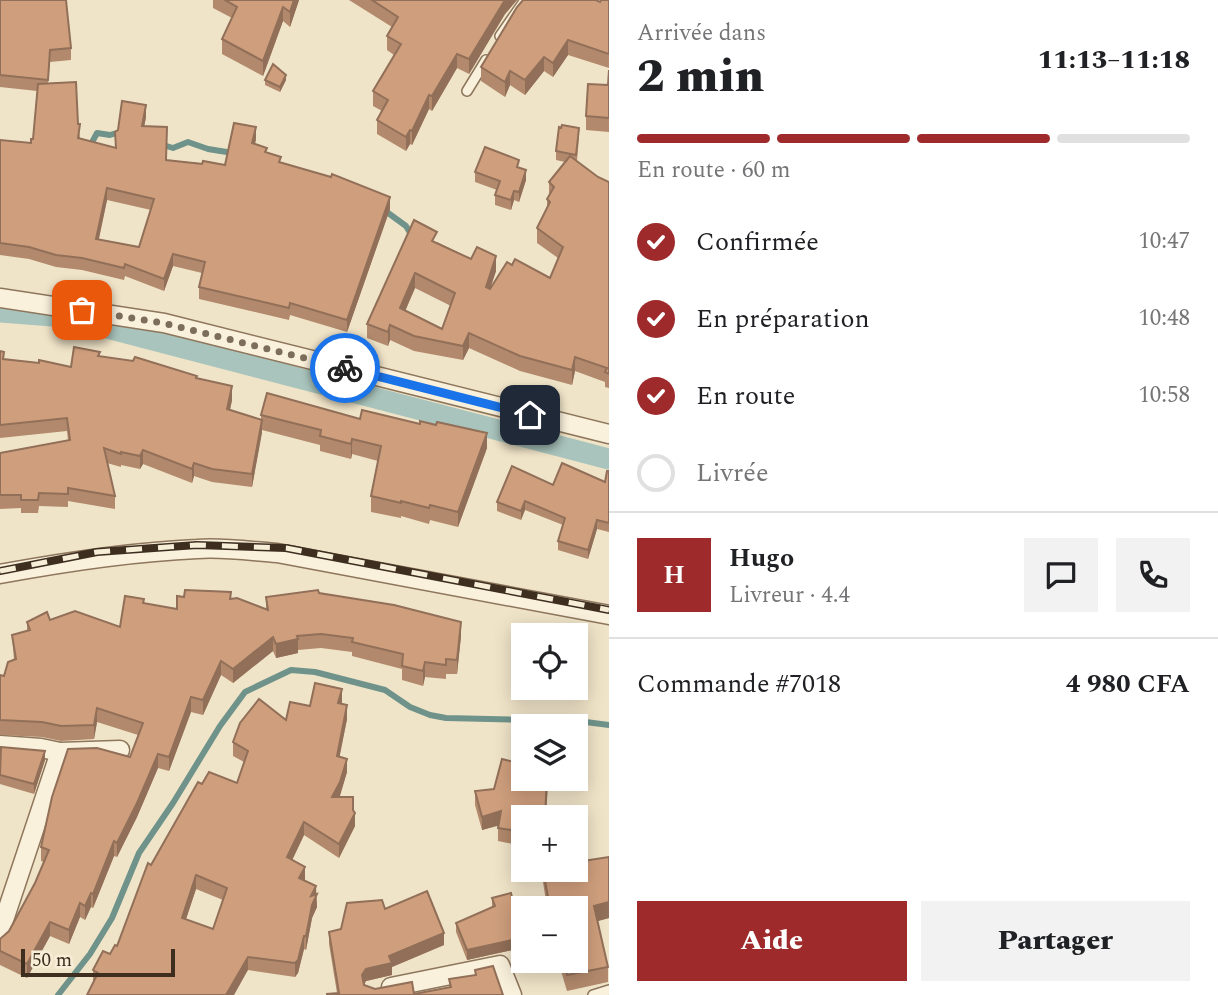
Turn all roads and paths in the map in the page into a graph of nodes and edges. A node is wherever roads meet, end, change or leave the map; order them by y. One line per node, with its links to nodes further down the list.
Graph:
1 (525, 0): 2 (lane)
2 (467, 91)
3 (0, 298): 4 (street)
4 (609, 434)
5 (0, 574): 6 (street)
6 (609, 615)
7 (0, 745): 9 (street)
8 (120, 750): 9 (street)
9 (60, 752): 10 (street)
10 (0, 932)
11 (373, 990): 13 (street)
12 (609, 990): 14 (lane)
13 (512, 995)
14 (593, 995)

